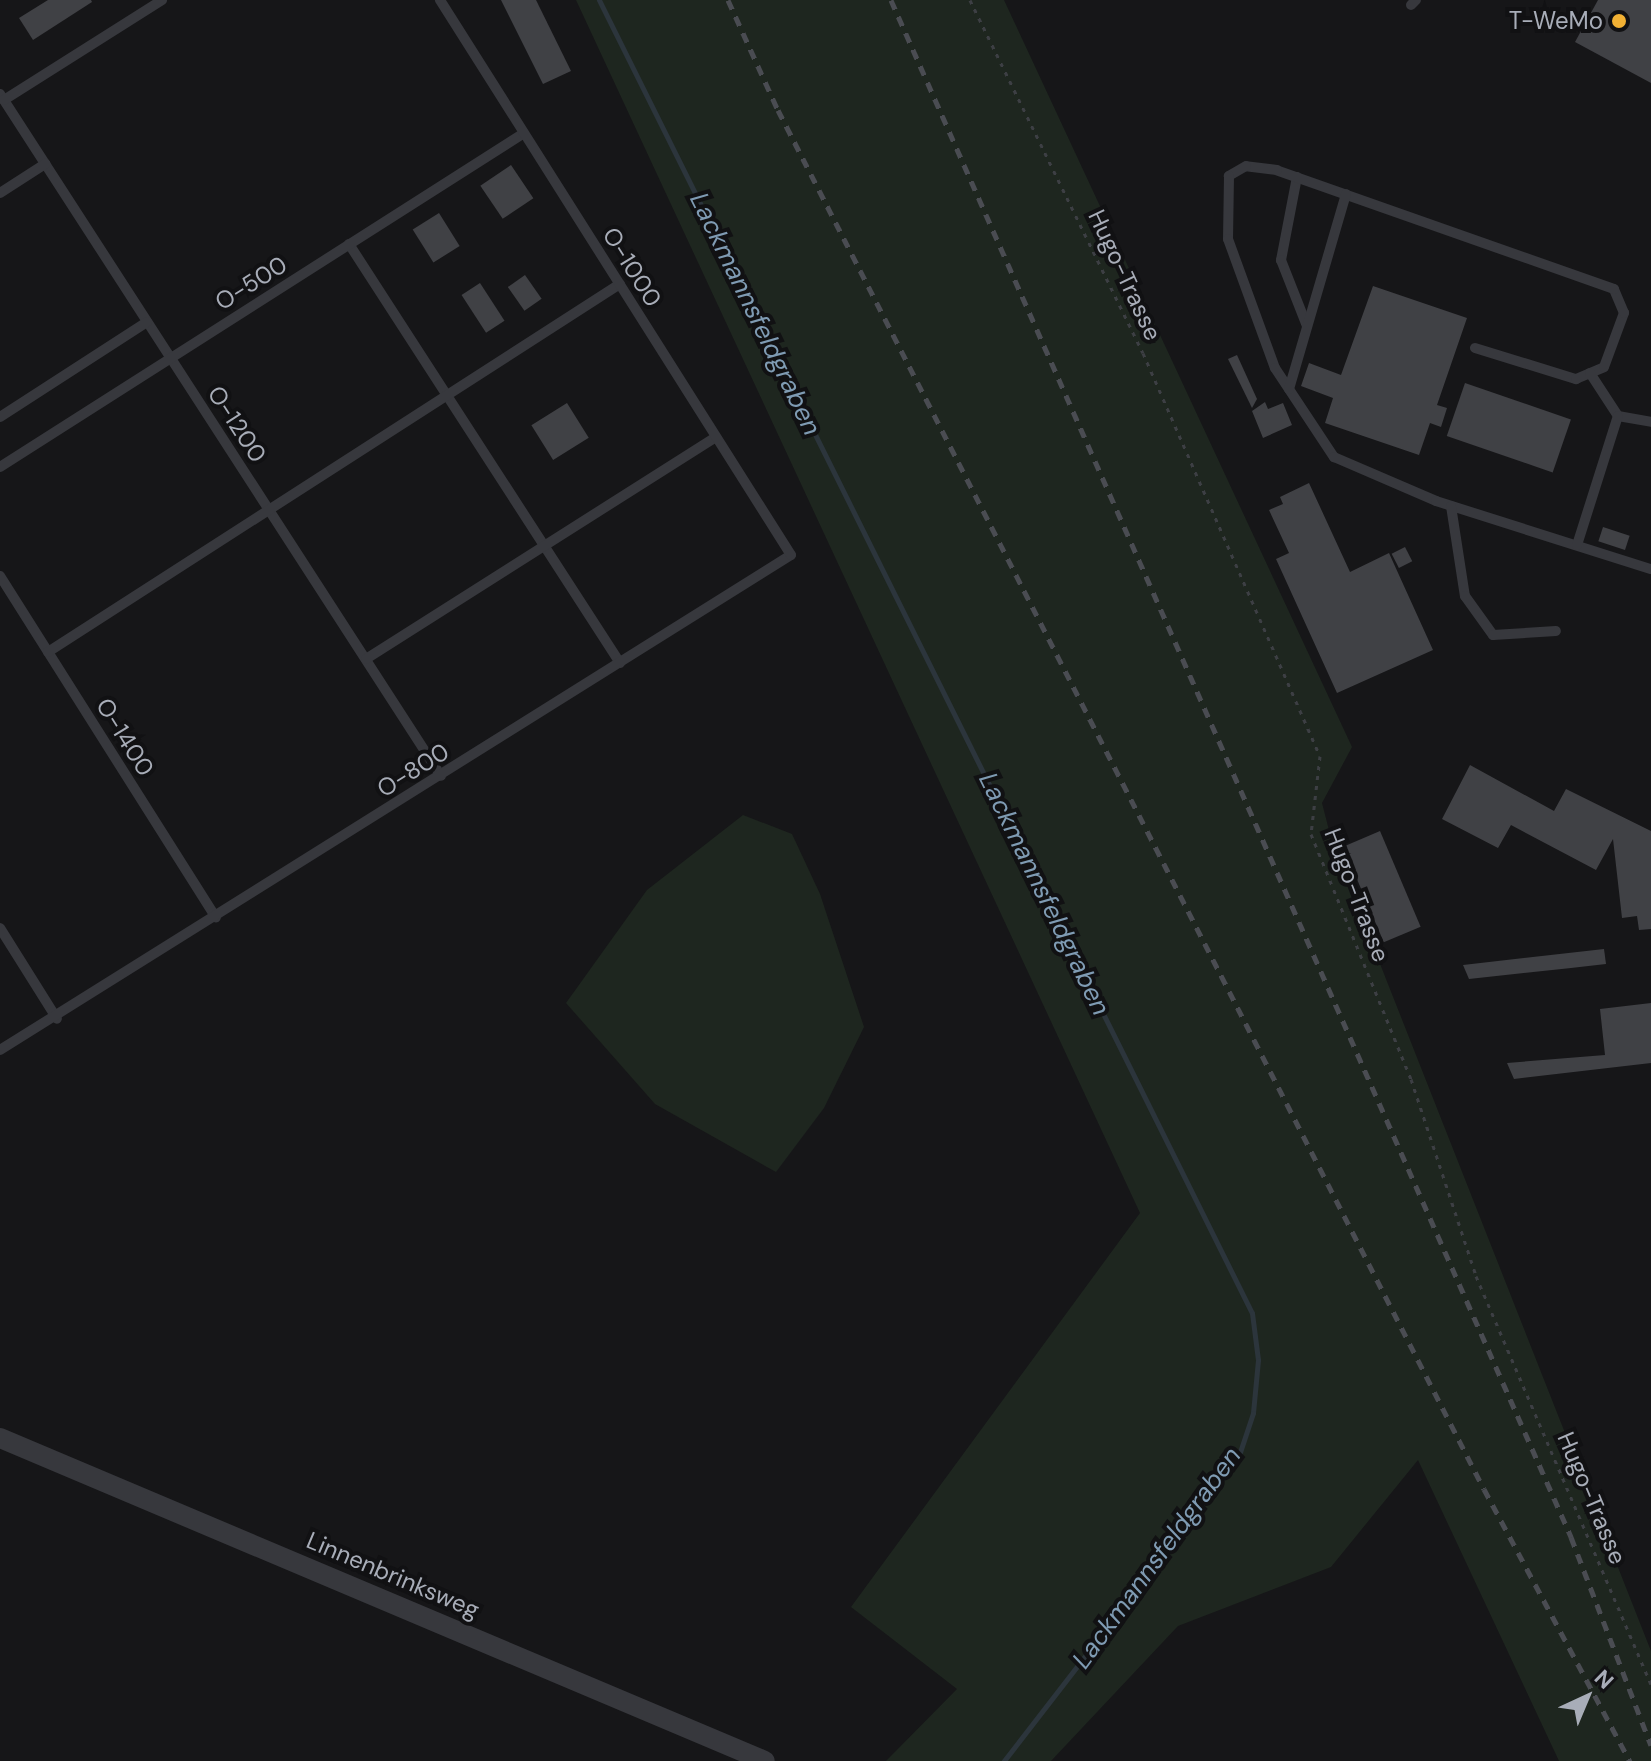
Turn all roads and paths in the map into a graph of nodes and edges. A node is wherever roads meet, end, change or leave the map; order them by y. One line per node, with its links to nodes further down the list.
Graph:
1 (162, 0): 4 (lane)
2 (440, 0): 5 (lane, O-1000)
3 (970, 0): 41 (path, Hugo-Trasse)
4 (2, 97): 6 (lane, O-1200)
5 (524, 133): 10 (lane, O-500); 11 (lane, O-1000)
6 (45, 164): 8 (lane); 12 (lane, O-1200)
7 (1297, 177): 9 (lane); 13 (lane); 17 (lane)
8 (0, 193)
9 (1346, 194): 13 (lane); 16 (lane)
10 (349, 244): 15 (lane, O-500); 18 (lane)
11 (620, 284): 18 (lane); 22 (lane, O-1000)
12 (147, 322): 15 (lane, O-1200); 20 (lane)
13 (1307, 326): 17 (lane)
14 (1475, 348): 16 (lane)
15 (170, 357): 23 (lane, O-500); 25 (lane, O-1200)
16 (1590, 373): 19 (lane)
17 (1289, 389): 24 (lane)
18 (447, 396): 25 (lane); 27 (lane)
19 (1618, 416): 21 (lane); 26 (lane)
20 (0, 417)
21 (1651, 422)
22 (716, 437): 27 (lane); 28 (lane, O-1000)
23 (0, 467)
24 (1451, 506): 26 (lane); 31 (lane)
25 (270, 511): 32 (lane); 33 (lane, O-1200)
26 (1577, 545): 29 (lane)
27 (544, 546): 33 (lane); 34 (lane)
28 (791, 555): 34 (lane, O-800)
29 (1651, 569)
30 (0, 576): 32 (lane, O-1400)
31 (1556, 631)
32 (48, 652): 36 (lane, O-1400)
33 (366, 659): 35 (lane, O-1200)
34 (620, 663): 35 (lane, O-800)
35 (441, 776): 36 (lane, O-800)
36 (216, 918): 38 (lane, O-800)
37 (0, 928): 38 (lane)
38 (57, 1019): 39 (lane, O-800)
39 (0, 1050)
40 (0, 1438): 42 (street, Linnenbrinksweg)
41 (1651, 1684)
42 (765, 1761)

